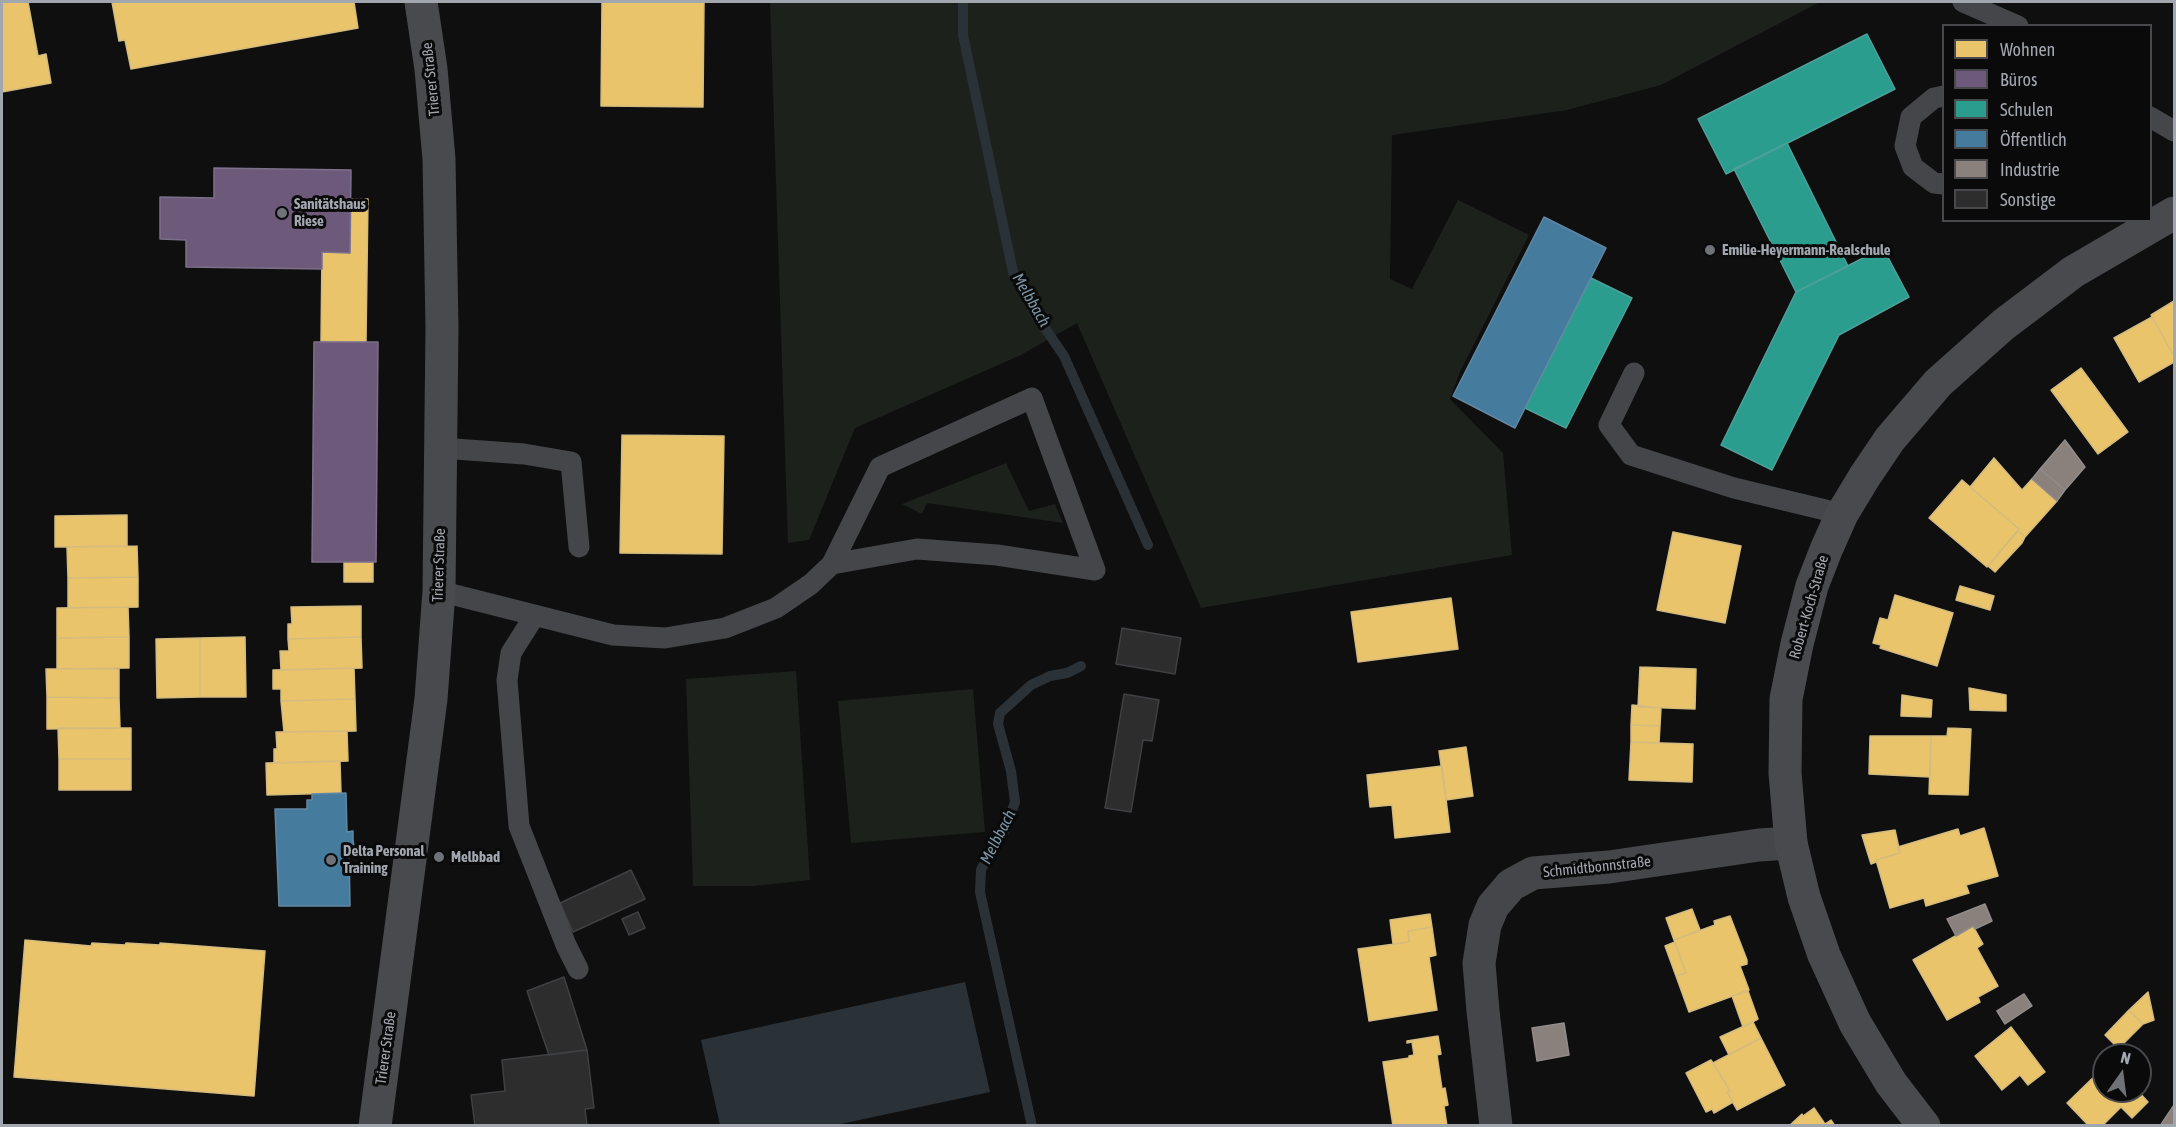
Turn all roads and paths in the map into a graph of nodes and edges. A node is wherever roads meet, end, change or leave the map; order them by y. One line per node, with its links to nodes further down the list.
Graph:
1 (421, 2): 10 (street, Trierer Straße)
2 (1963, 2): 3 (lane)
3 (2013, 24)
4 (1942, 96): 7 (lane)
5 (2152, 120): 6 (lane)
6 (2175, 131)
7 (1942, 184)
8 (2175, 213): 11 (street, Robert-Koch-Straße)
9 (1634, 373): 11 (lane)
10 (441, 448): 12 (lane); 14 (street, Trierer Straße)
11 (1842, 514): 16 (street, Robert-Koch-Straße)
12 (579, 547)
13 (832, 564): 13 (lane); 15 (lane)
14 (439, 591): 15 (lane); 18 (street, Trierer Straße)
15 (535, 615): 17 (lane)
16 (1791, 843): 19 (street, Schmidtbonnstraße); 20 (street, Robert-Koch-Straße)
17 (578, 969)
18 (375, 1125)
19 (1496, 1125)
20 (1924, 1125)

